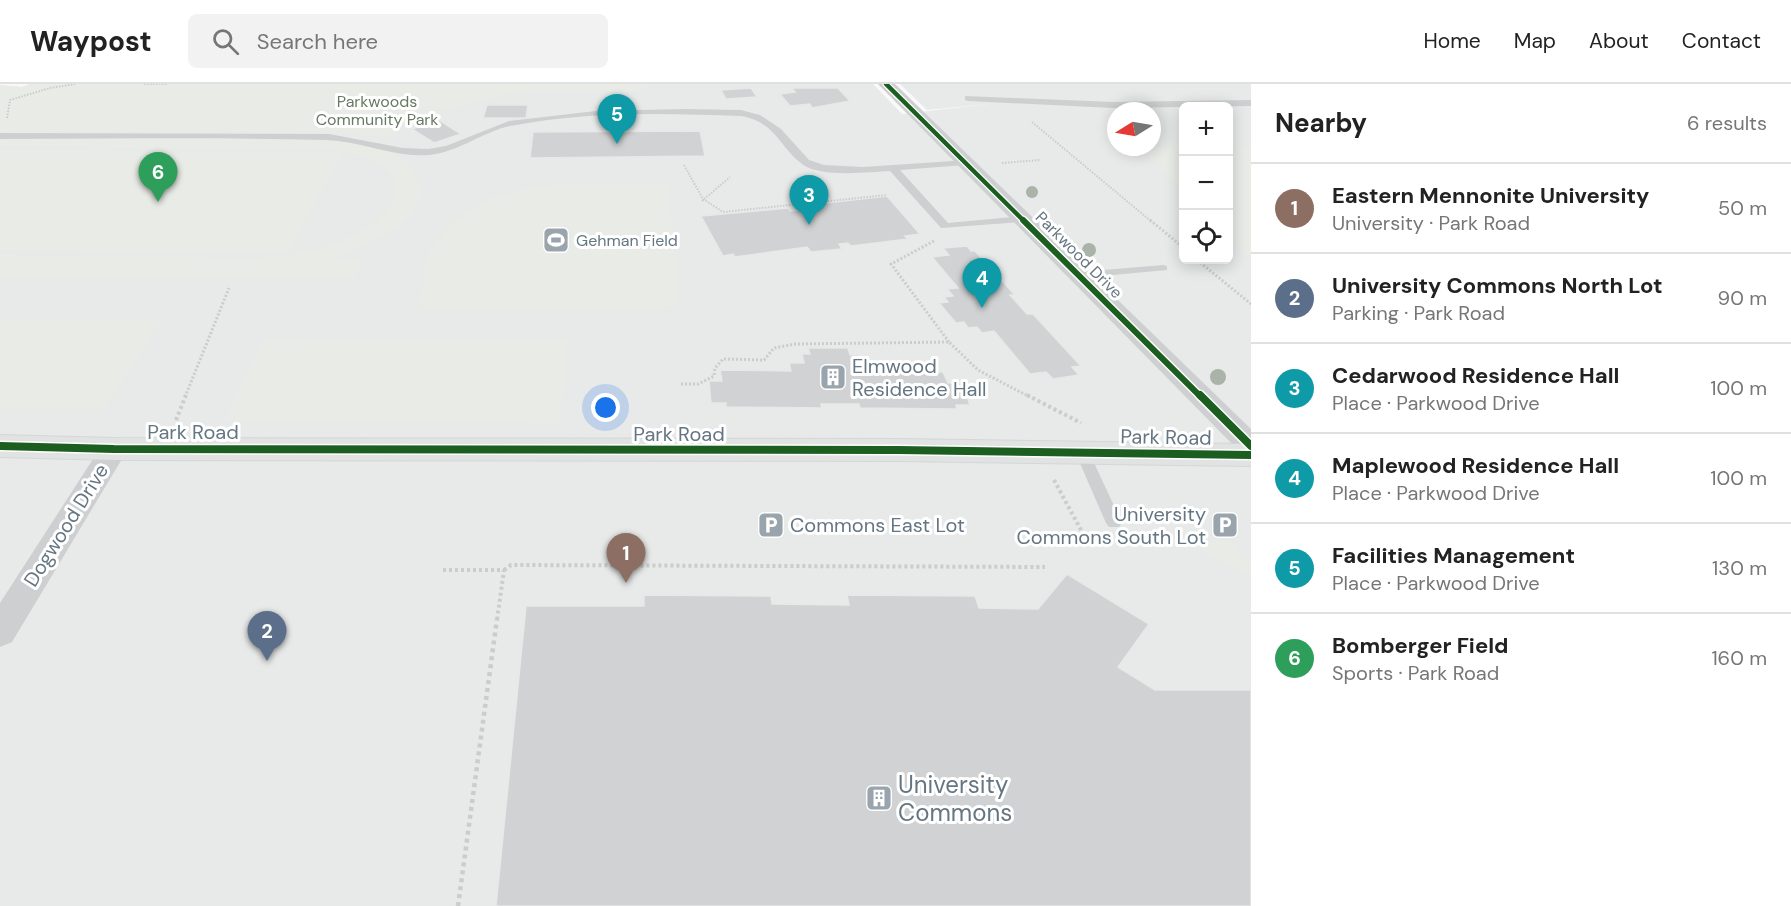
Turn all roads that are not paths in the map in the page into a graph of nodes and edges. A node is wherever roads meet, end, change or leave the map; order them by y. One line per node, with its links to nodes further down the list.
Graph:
1 (886, 84): 5 (street, Parkwood Drive)
2 (968, 98): 3 (lane)
3 (1251, 103)
4 (2, 136): 6 (lane)
5 (965, 162): 6 (lane); 7 (street, Parkwood Drive)
6 (892, 167): 7 (lane)
7 (1023, 219): 9 (street, Parkwood Drive)
8 (1163, 268): 9 (lane)
9 (1080, 275): 12 (street, Parkwood Drive)
10 (1085, 440): 13 (street, Park Road); 14 (street, Park Road); 15 (lane)
11 (0, 446): 13 (street, Park Road)
12 (1251, 446)
13 (114, 449): 16 (street, Dogwood Drive)
14 (1251, 455)
15 (1114, 522)
16 (0, 632)

